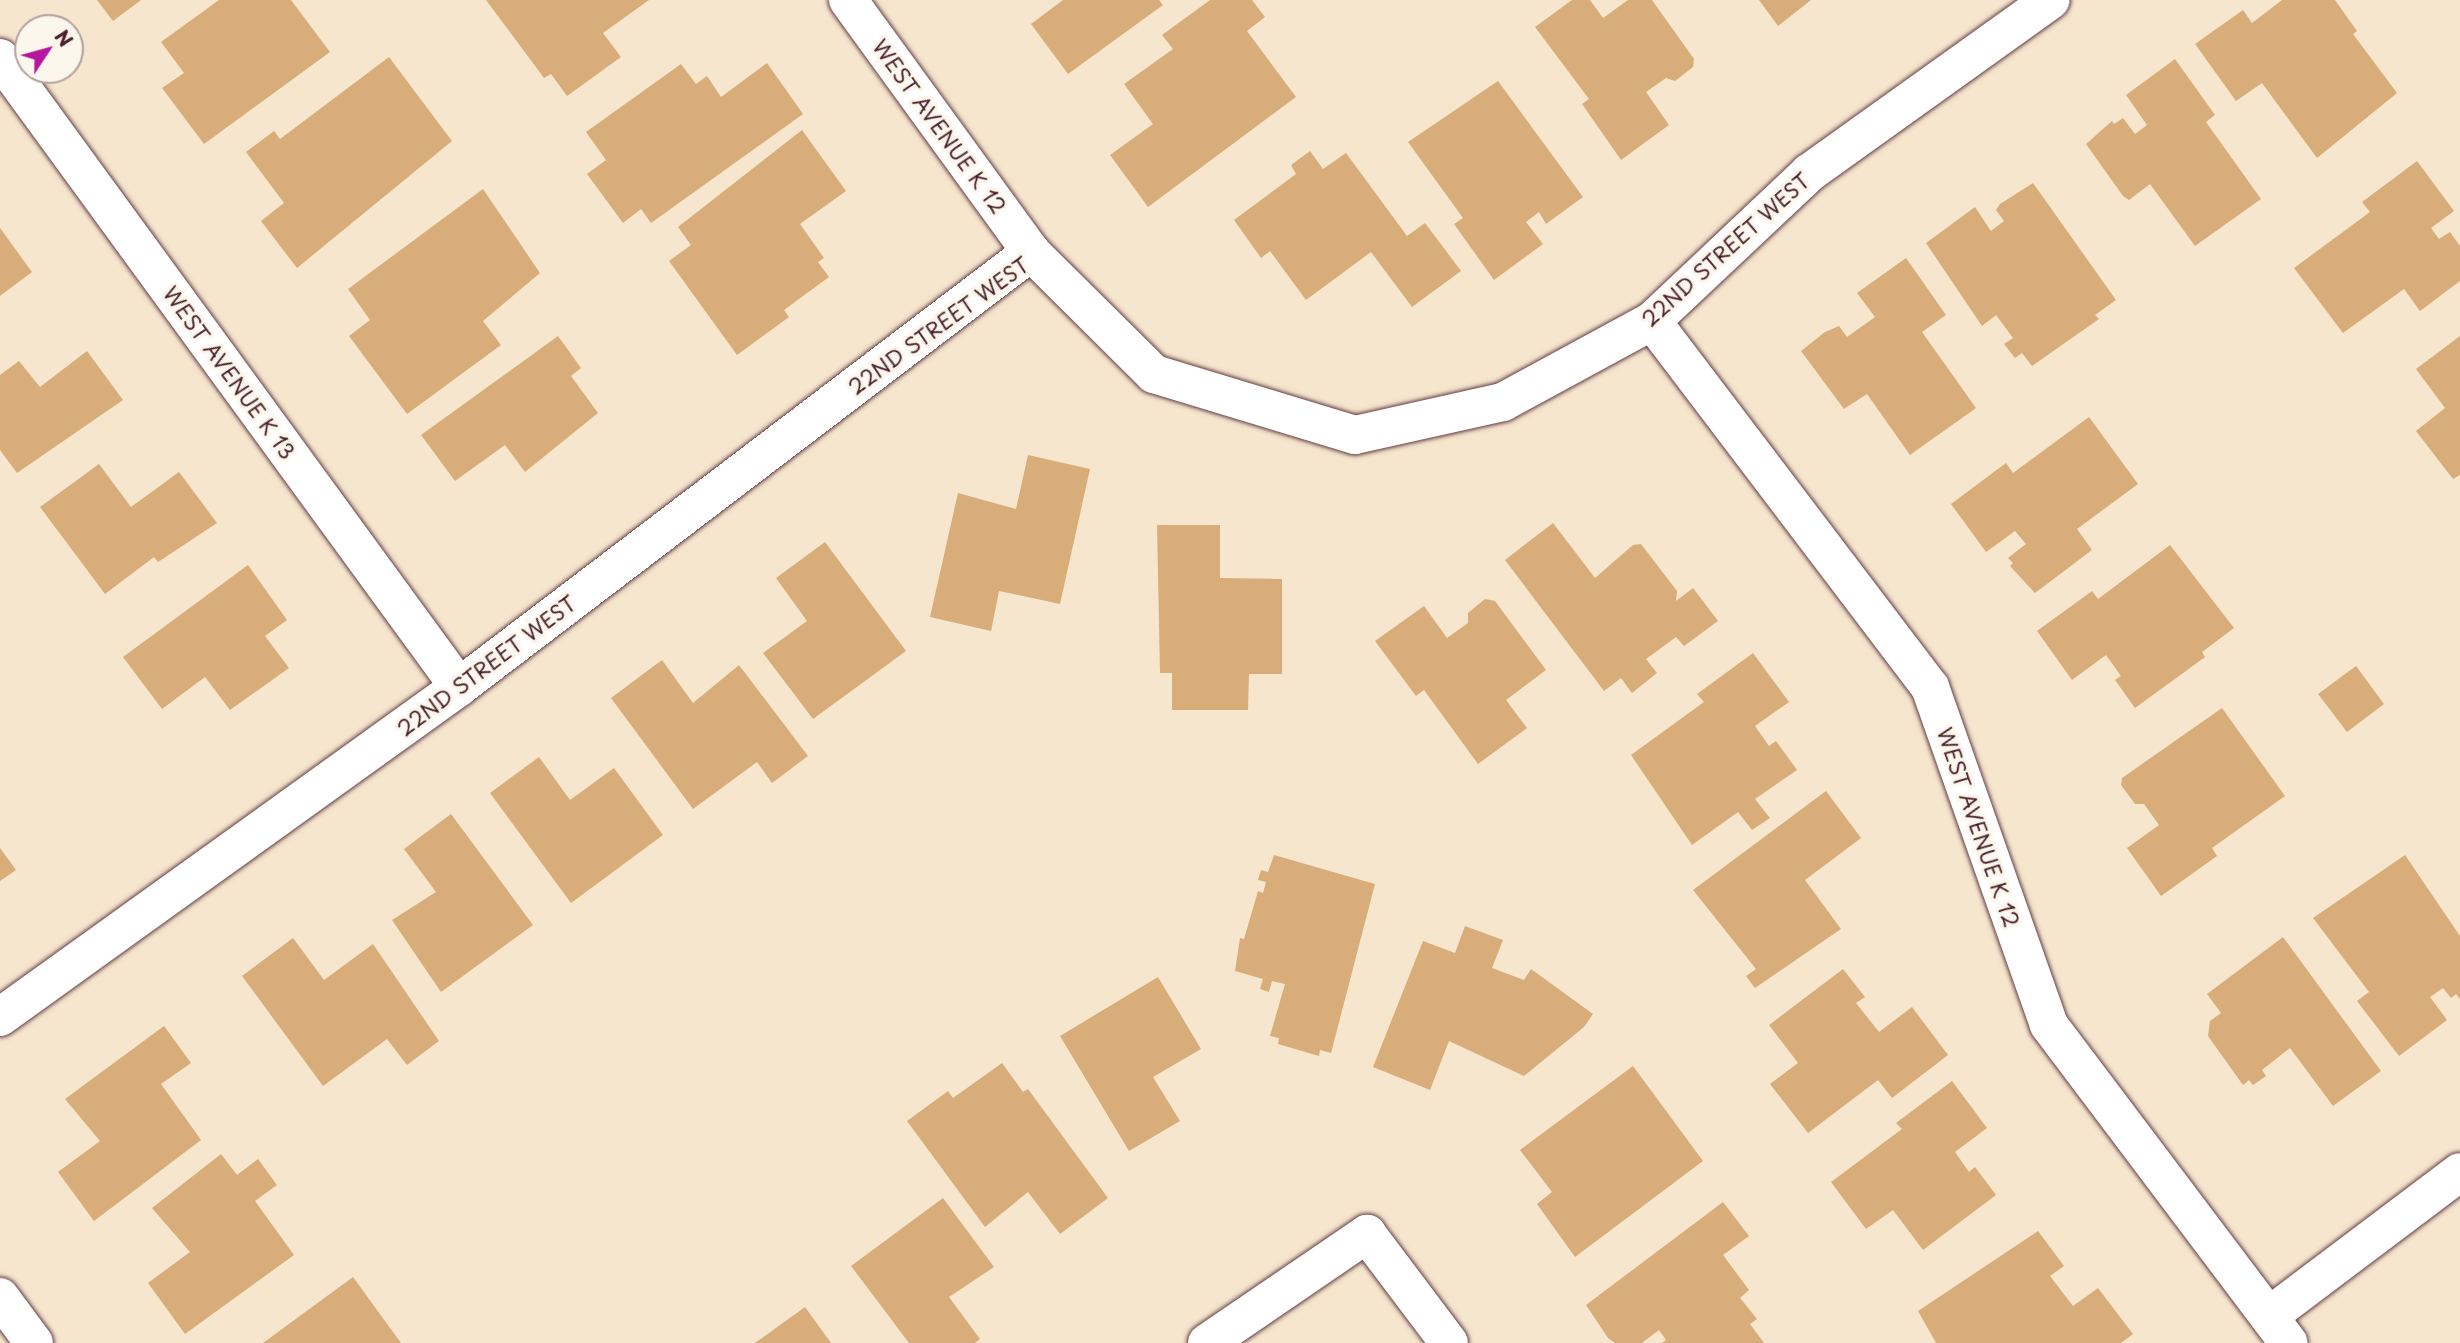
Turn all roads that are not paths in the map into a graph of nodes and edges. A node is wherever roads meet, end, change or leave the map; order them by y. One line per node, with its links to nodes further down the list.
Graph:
1 (848, 0): 4 (street, WEST AVENUE K 12)
2 (2051, 0): 5 (street, 22ND STREET WEST)
3 (0, 58): 6 (street, WEST AVENUE K 13)
4 (1031, 252): 5 (street, 22ND STREET WEST); 6 (street, 22ND STREET WEST)
5 (1652, 321): 10 (street, WEST AVENUE K 12)
6 (459, 687): 7 (street, 22ND STREET WEST)
7 (0, 1017)
8 (2460, 1172): 10 (street)
9 (0, 1297): 11 (street)
10 (2279, 1329)
11 (34, 1343)
12 (1207, 1343): 13 (street)
13 (1449, 1343)

